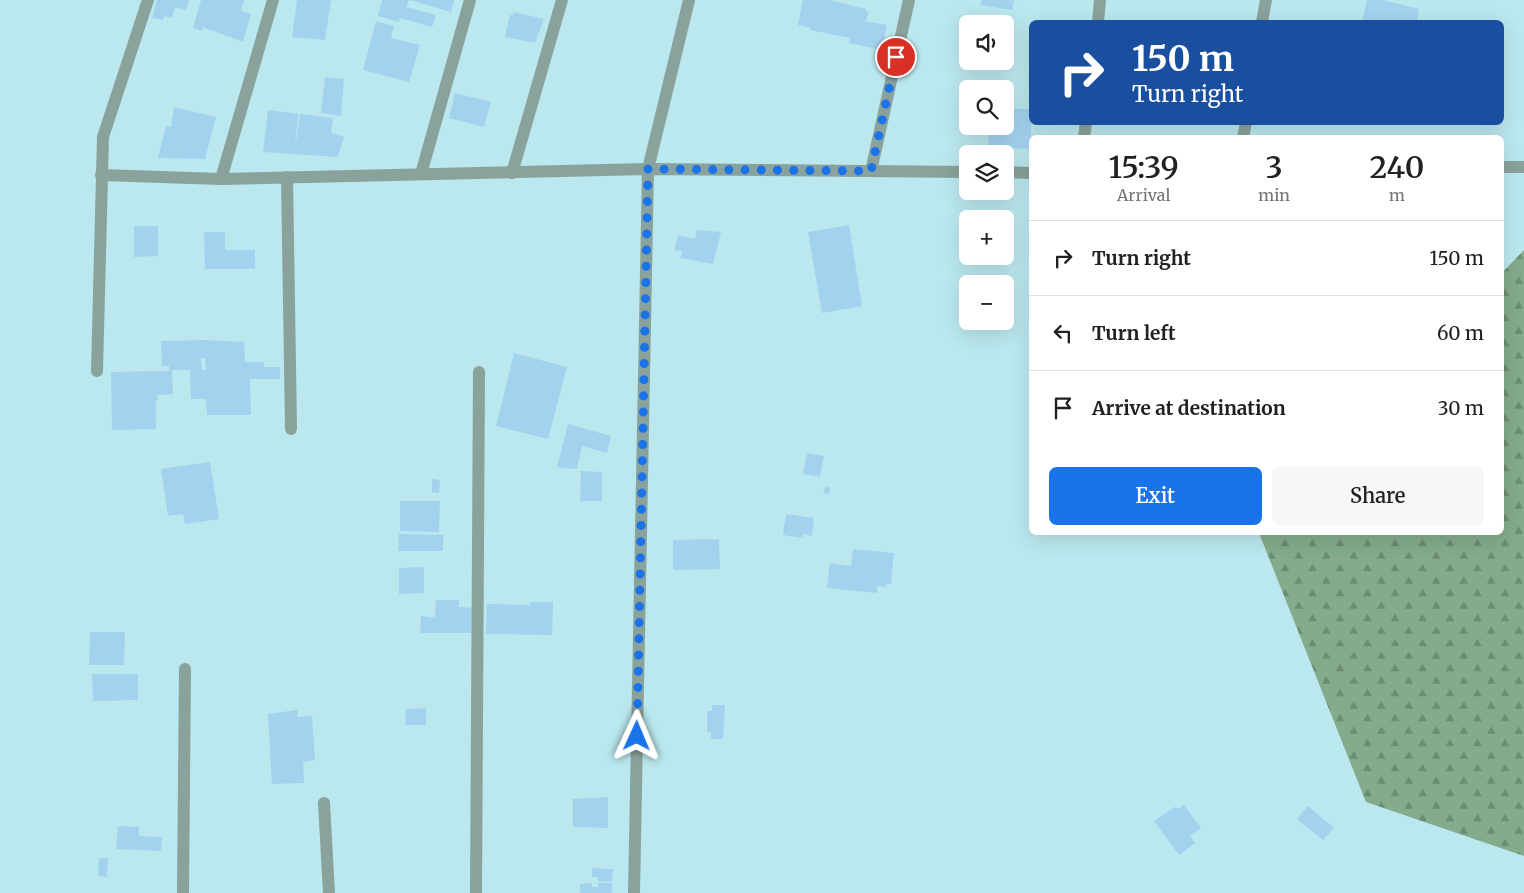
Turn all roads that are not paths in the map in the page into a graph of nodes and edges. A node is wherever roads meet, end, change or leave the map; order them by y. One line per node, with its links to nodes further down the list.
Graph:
1 (148, 0): 20 (street)
2 (274, 0): 22 (street)
3 (470, 0): 19 (street)
4 (562, 0): 17 (street)
5 (690, 0): 13 (street)
6 (909, 0): 14 (street)
7 (1100, 0): 9 (street)
8 (1266, 0): 10 (street)
9 (1098, 20)
10 (1262, 20)
11 (1504, 167): 12 (street)
12 (1524, 167)
13 (648, 169): 14 (street); 17 (street); 31 (street)
14 (871, 171): 15 (street)
15 (959, 172)
16 (1014, 172): 18 (street)
17 (512, 173): 19 (street)
18 (1029, 173)
19 (422, 174): 21 (street)
20 (101, 175): 22 (street); 23 (street)
21 (287, 177): 22 (street); 25 (street)
22 (221, 179)
23 (97, 371)
24 (479, 372): 30 (street)
25 (291, 429)
26 (185, 669): 28 (street)
27 (324, 803): 29 (street)
28 (183, 893)
29 (329, 893)
30 (476, 893)
31 (634, 893)

